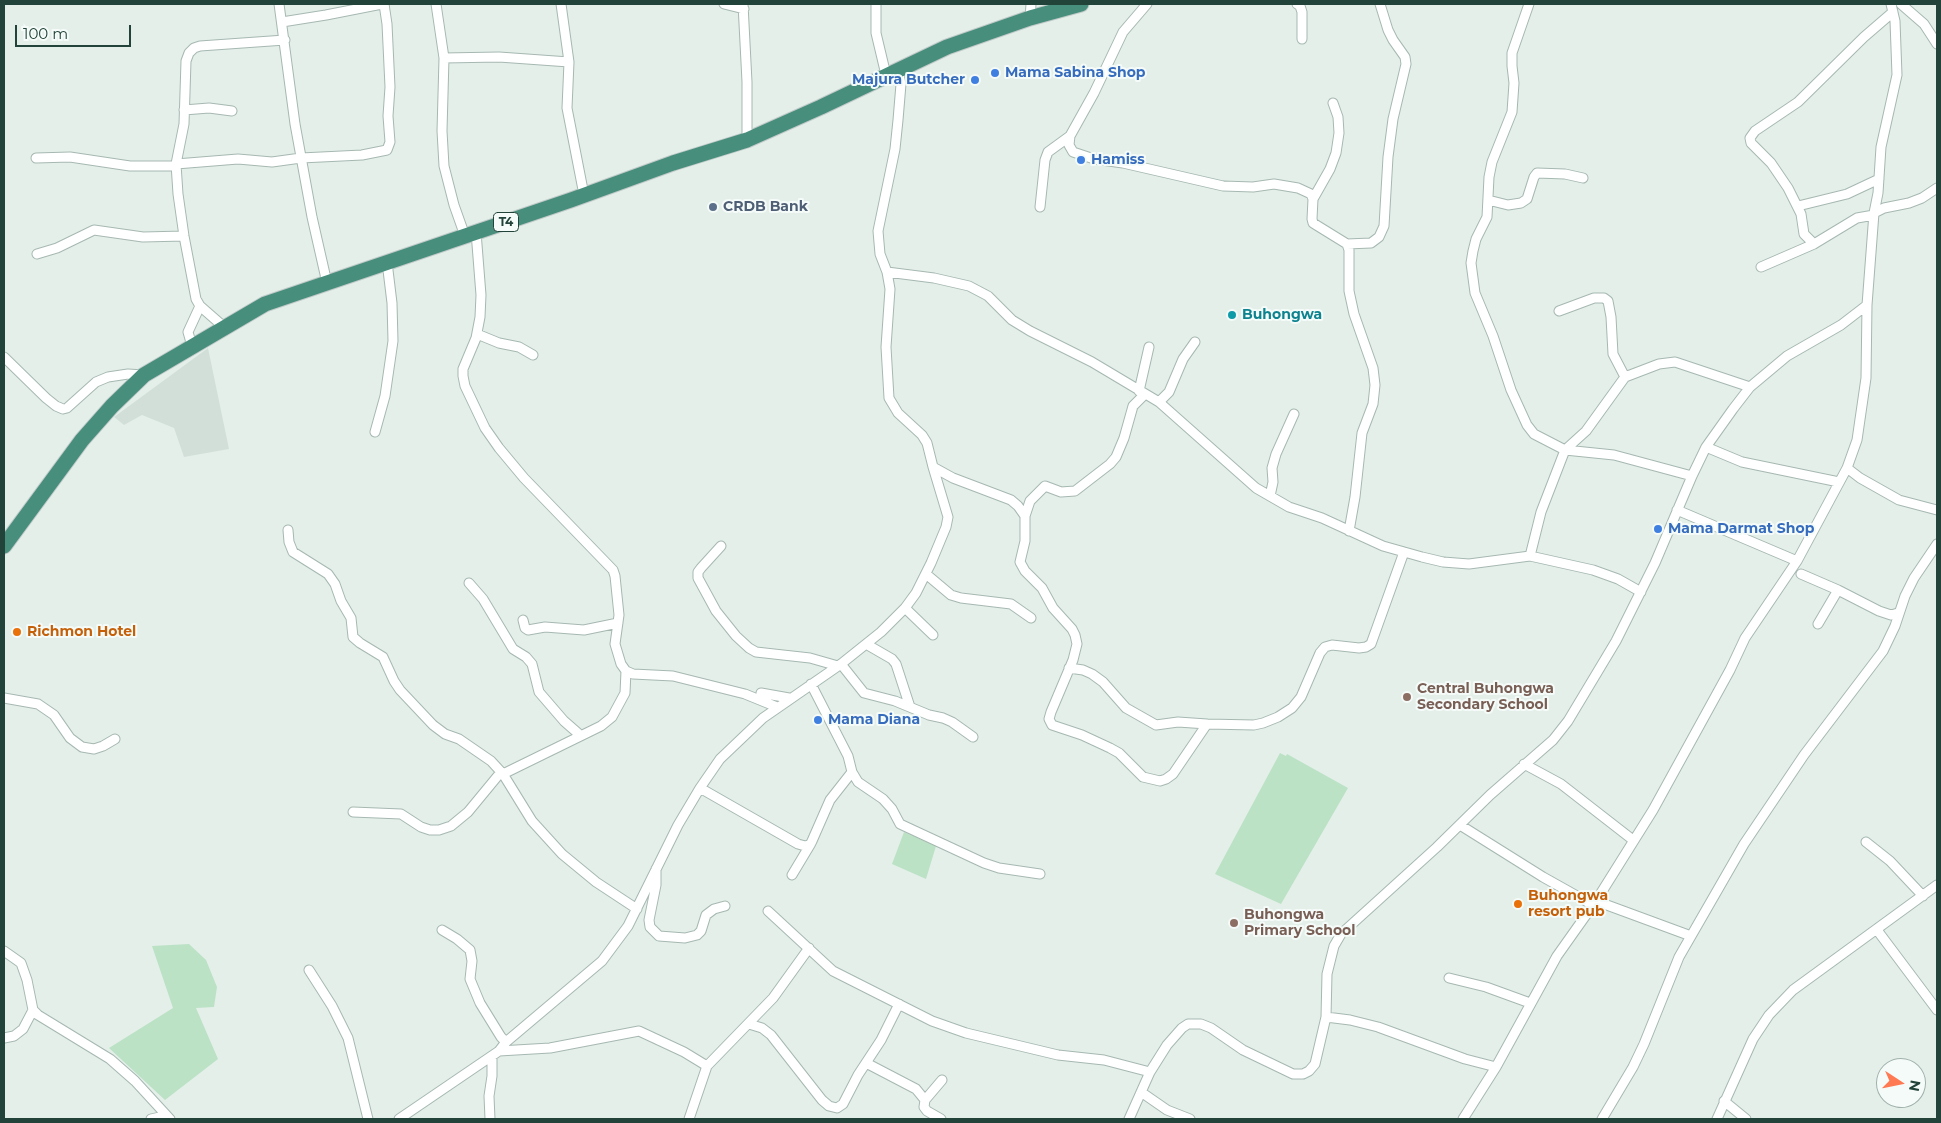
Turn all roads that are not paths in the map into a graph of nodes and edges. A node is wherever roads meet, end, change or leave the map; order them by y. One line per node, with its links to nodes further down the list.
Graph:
1 (279, 4): 17 (street)
2 (383, 4): 17 (street); 30 (street)
3 (436, 4): 21 (street)
4 (561, 4): 22 (street)
5 (724, 4): 14 (street)
6 (872, 4): 7 (street)
7 (876, 4): 23 (street)
8 (1081, 4): 16 (highway, T4)
9 (1147, 4): 27 (street)
10 (1297, 4): 18 (street)
11 (1380, 4): 43 (street)
12 (1529, 4): 37 (street)
13 (1907, 5): 20 (street)
14 (743, 6): 28 (street)
15 (1892, 8): 33 (street); 38 (street)
16 (1031, 11): 23 (highway, T4)
17 (282, 22): 19 (street)
18 (1302, 39)
19 (285, 40): 25 (street); 30 (street)
20 (1937, 44)
21 (444, 58): 22 (street); 41 (street)
22 (569, 62): 35 (street)
23 (892, 72): 28 (highway, T4); 48 (street)
24 (1333, 103): 36 (street)
25 (184, 110): 26 (street); 31 (street)
26 (232, 111)
27 (1070, 136): 36 (street); 39 (street)
28 (747, 140): 35 (highway, T4)
29 (36, 158): 31 (street)
30 (301, 158): 31 (street); 49 (street)
31 (176, 165): 42 (street)
32 (1583, 178): 37 (street)
33 (1879, 179): 38 (street); 40 (street)
34 (1937, 188): 40 (street)
35 (584, 195): 41 (highway, T4)
36 (1313, 199): 43 (street)
37 (1488, 200): 68 (street)
38 (1798, 206): 44 (street)
39 (1040, 208)
40 (1874, 214): 44 (street); 50 (street)
41 (471, 234): 46 (highway, T4); 54 (street)
42 (184, 236): 45 (street); 51 (street)
43 (1347, 244): 78 (street)
44 (1814, 244): 47 (street)
45 (38, 254)
46 (387, 262): 49 (highway, T4); 66 (street)
47 (1761, 268)
48 (887, 272): 63 (street); 69 (street)
49 (326, 283): 53 (highway, T4)
50 (1867, 305): 62 (street); 70 (street)
51 (200, 306): 53 (street); 56 (street)
52 (1559, 311): 61 (street)
53 (224, 327): 56 (highway, T4)
54 (477, 334): 58 (street); 94 (street)
55 (1195, 342): 64 (street)
56 (192, 346): 60 (highway, T4)
57 (1149, 347): 63 (street)
58 (533, 355)
59 (4, 356): 60 (street)
60 (144, 375): 80 (highway, T4)
61 (1625, 377): 62 (street); 68 (street)
62 (1750, 387): 67 (street)
63 (1142, 393): 64 (street); 76 (street)
64 (1159, 402): 73 (street)
65 (1294, 414): 73 (street)
66 (375, 432)
67 (1706, 447): 71 (street); 72 (street)
68 (1565, 450): 71 (street); 83 (street)
69 (933, 468): 76 (street); 85 (street)
70 (1847, 468): 72 (street); 75 (street)
71 (1692, 476): 74 (street)
72 (1839, 482): 84 (street)
73 (1270, 496): 78 (street)
74 (1677, 510): 84 (street); 89 (street)
75 (1937, 510)
76 (1024, 516): 99 (street)
77 (288, 530): 113 (street)
78 (1349, 531): 82 (street)
79 (1937, 544): 91 (street)
80 (4, 546)
81 (721, 546): 98 (street)
82 (1404, 552): 83 (street); 107 (street)
83 (1530, 556): 89 (street)
84 (1797, 561): 117 (street)
85 (926, 574): 90 (street); 92 (street)
86 (1801, 574): 88 (street)
87 (469, 583): 108 (street)
88 (1838, 590): 91 (street); 95 (street)
89 (1641, 592): 111 (street)
90 (905, 608): 96 (street); 97 (street)
91 (1898, 613): 131 (street)
92 (1031, 618)
93 (523, 620): 94 (street)
94 (618, 623): 100 (street)
95 (1818, 624)
96 (933, 635)
97 (866, 644): 98 (street); 106 (street)
98 (839, 665): 101 (street); 106 (street)
99 (1069, 668): 107 (street); 107 (street)
100 (626, 671): 105 (street); 108 (street)
101 (811, 684): 104 (street); 112 (street)
102 (761, 693): 104 (street)
103 (4, 698): 110 (street)
104 (789, 698): 105 (street)
105 (777, 706): 114 (street)
106 (910, 708): 109 (street)
107 (1207, 724)
108 (580, 735): 113 (street)
109 (973, 737)
110 (115, 739)
111 (1524, 764): 116 (street); 117 (street)
112 (852, 772): 119 (street); 121 (street)
113 (502, 773): 115 (street); 127 (street)
114 (700, 788): 119 (street); 120 (street)
115 (353, 812)
116 (1460, 825): 125 (street); 140 (street)
117 (1633, 840): 125 (street)
118 (1866, 842): 124 (street)
119 (810, 845): 122 (street)
120 (656, 867): 126 (street); 127 (street)
121 (1040, 874)
122 (792, 875)
123 (1937, 884): 124 (street)
124 (1923, 896): 130 (street)
125 (1595, 903): 131 (street); 136 (street)
126 (725, 906)
127 (637, 909): 143 (street)
128 (768, 911): 132 (street)
129 (442, 930): 143 (street)
130 (1876, 930): 139 (street); 152 (street)
131 (1691, 936): 163 (street)
132 (809, 948): 137 (street); 141 (street)
133 (4, 951): 138 (street)
134 (309, 970): 155 (street)
135 (1449, 978): 136 (street)
136 (1530, 1003): 147 (street)
137 (899, 1004): 141 (street); 148 (street)
138 (33, 1010): 142 (street); 154 (street)
139 (1937, 1010)
140 (1326, 1017): 147 (street); 148 (street)
141 (749, 1024): 146 (street)
142 (4, 1038)
143 (506, 1042): 144 (street)
144 (495, 1053): 146 (street); 156 (street); 157 (street)
145 (870, 1065): 151 (street)
146 (707, 1066): 158 (street)
147 (1496, 1066): 162 (street)
148 (1150, 1072): 150 (street)
149 (942, 1080): 151 (street)
150 (1141, 1092): 160 (street); 161 (street)
151 (925, 1100): 159 (street)
152 (1724, 1101): 164 (street); 165 (street)
153 (151, 1119): 154 (street)
154 (170, 1119)
155 (368, 1119)
156 (399, 1119)
157 (490, 1119)
158 (689, 1119)
159 (941, 1119)
160 (1129, 1119)
161 (1190, 1119)
162 (1463, 1119)
163 (1602, 1119)
164 (1717, 1119)
165 (1746, 1119)

